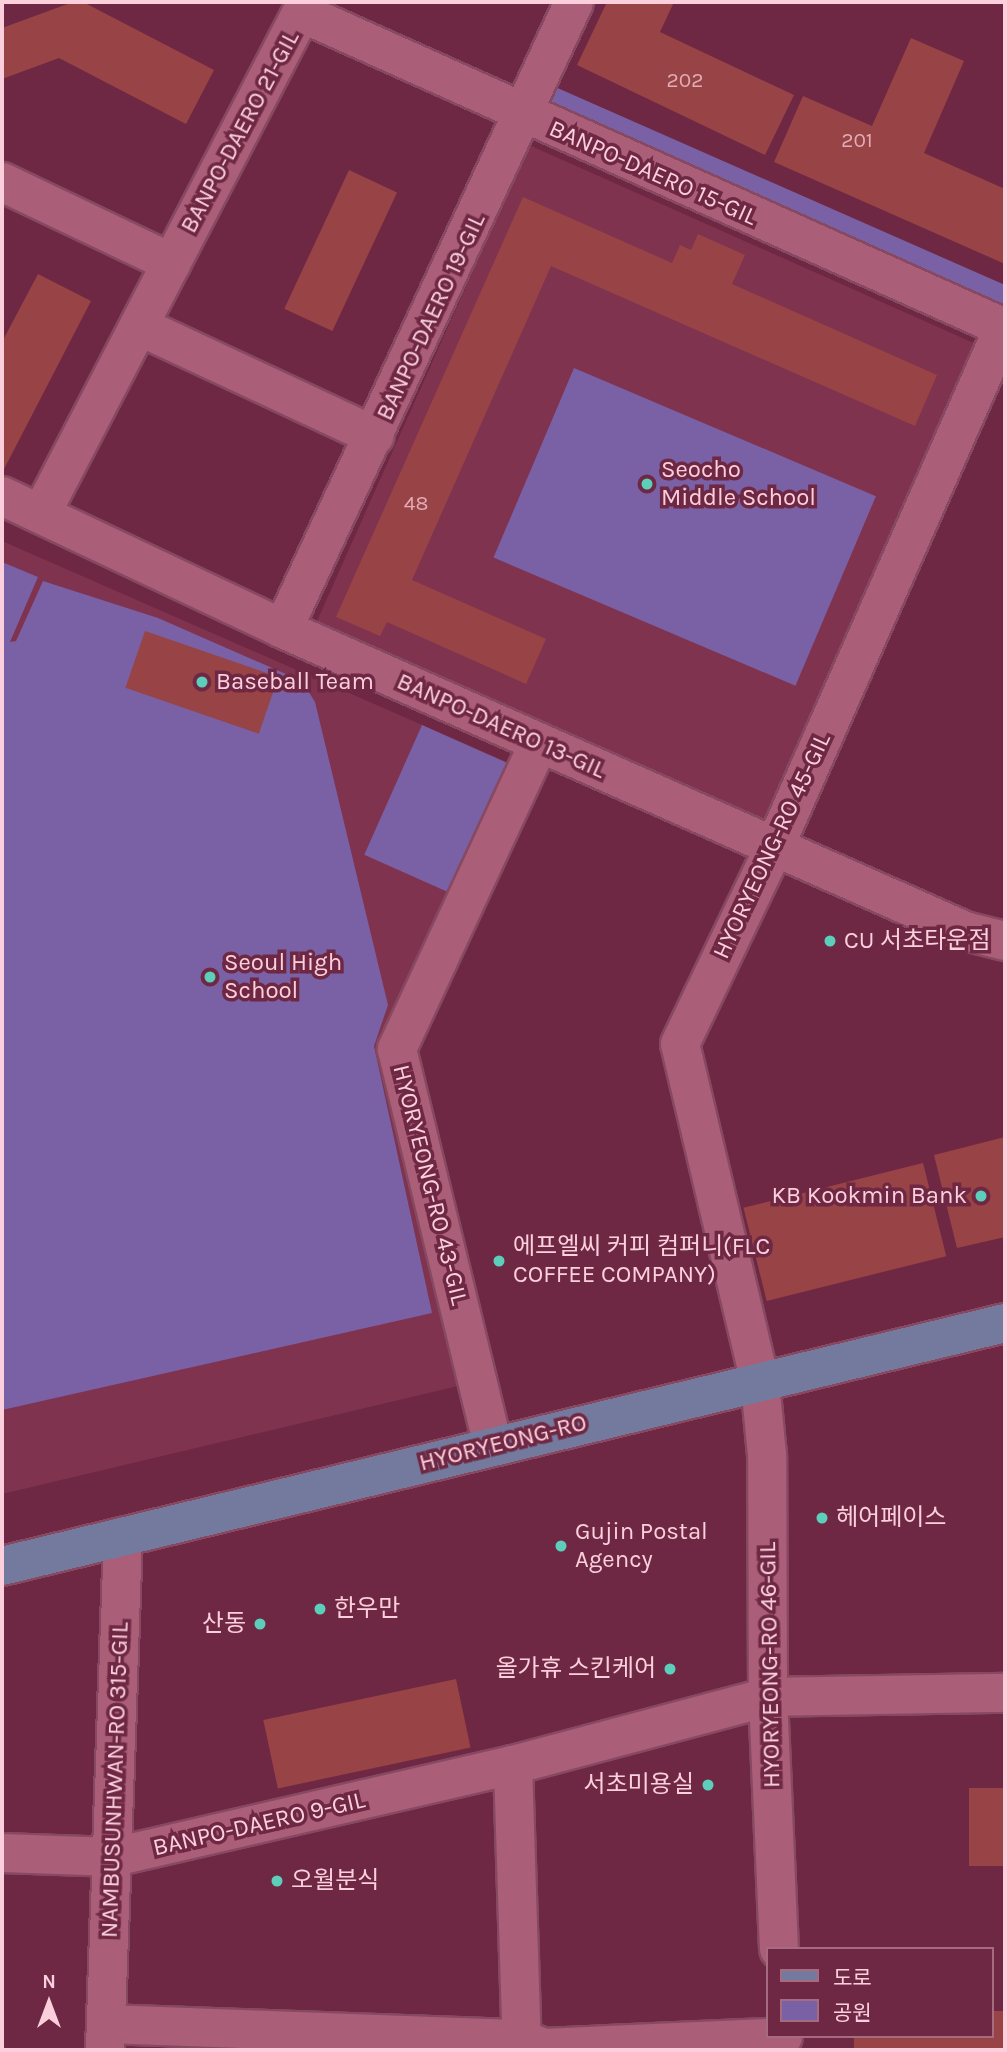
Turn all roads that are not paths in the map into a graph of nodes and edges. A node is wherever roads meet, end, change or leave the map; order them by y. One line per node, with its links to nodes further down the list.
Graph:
1 (574, 2): 3 (street, BANPO-DAERO 19-GIL)
2 (304, 7): 3 (street, BANPO-DAERO 15-GIL); 5 (street, BANPO-DAERO 21-GIL)
3 (524, 116): 7 (street, BANPO-DAERO 15-GIL); 8 (street, BANPO-DAERO 19-GIL)
4 (2, 182): 5 (street, BANPO-DAERO 21-GIL)
5 (172, 263): 6 (street, BANPO-DAERO 21-GIL)
6 (139, 326): 8 (street); 10 (street, BANPO-DAERO 21-GIL)
7 (1004, 329): 13 (street, HYORYEONG-RO 45-GIL)
8 (375, 436): 11 (street, BANPO-DAERO 19-GIL)
9 (2, 496): 10 (street, BANPO-DAERO 13-GIL)
10 (41, 514): 11 (street, BANPO-DAERO 13-GIL)
11 (283, 629): 12 (street, BANPO-DAERO 13-GIL)
12 (539, 743): 13 (street, BANPO-DAERO 13-GIL); 17 (street, HYORYEONG-RO 43-GIL)
13 (775, 846): 14 (street, BANPO-DAERO 13-GIL); 16 (street, HYORYEONG-RO 45-GIL)
14 (1004, 945)
15 (1005, 1323): 16 (main road, HYORYEONG-RO)
16 (760, 1382): 17 (main road, HYORYEONG-RO); 21 (street, HYORYEONG-RO 46-GIL)
17 (493, 1446): 18 (main road, HYORYEONG-RO)
18 (122, 1537): 19 (main road, HYORYEONG-RO); 24 (street, NAMBUSUNHWAN-RO 315-GIL)
19 (2, 1566)
20 (1005, 1693): 21 (street, BANPO-DAERO 9-GIL)
21 (768, 1697): 22 (street, BANPO-DAERO 9-GIL); 25 (street, HYORYEONG-RO 46-GIL)
22 (513, 1765): 24 (street, BANPO-DAERO 9-GIL); 28 (street)
23 (2, 1853): 24 (street, BANPO-DAERO 9-GIL)
24 (114, 1857): 26 (street, NAMBUSUNHWAN-RO 315-GIL)
25 (779, 1947)
26 (106, 2037): 28 (street, NAMBUSUNHWAN-RO 315-GIL)
27 (766, 2038): 28 (street)
28 (521, 2045)

